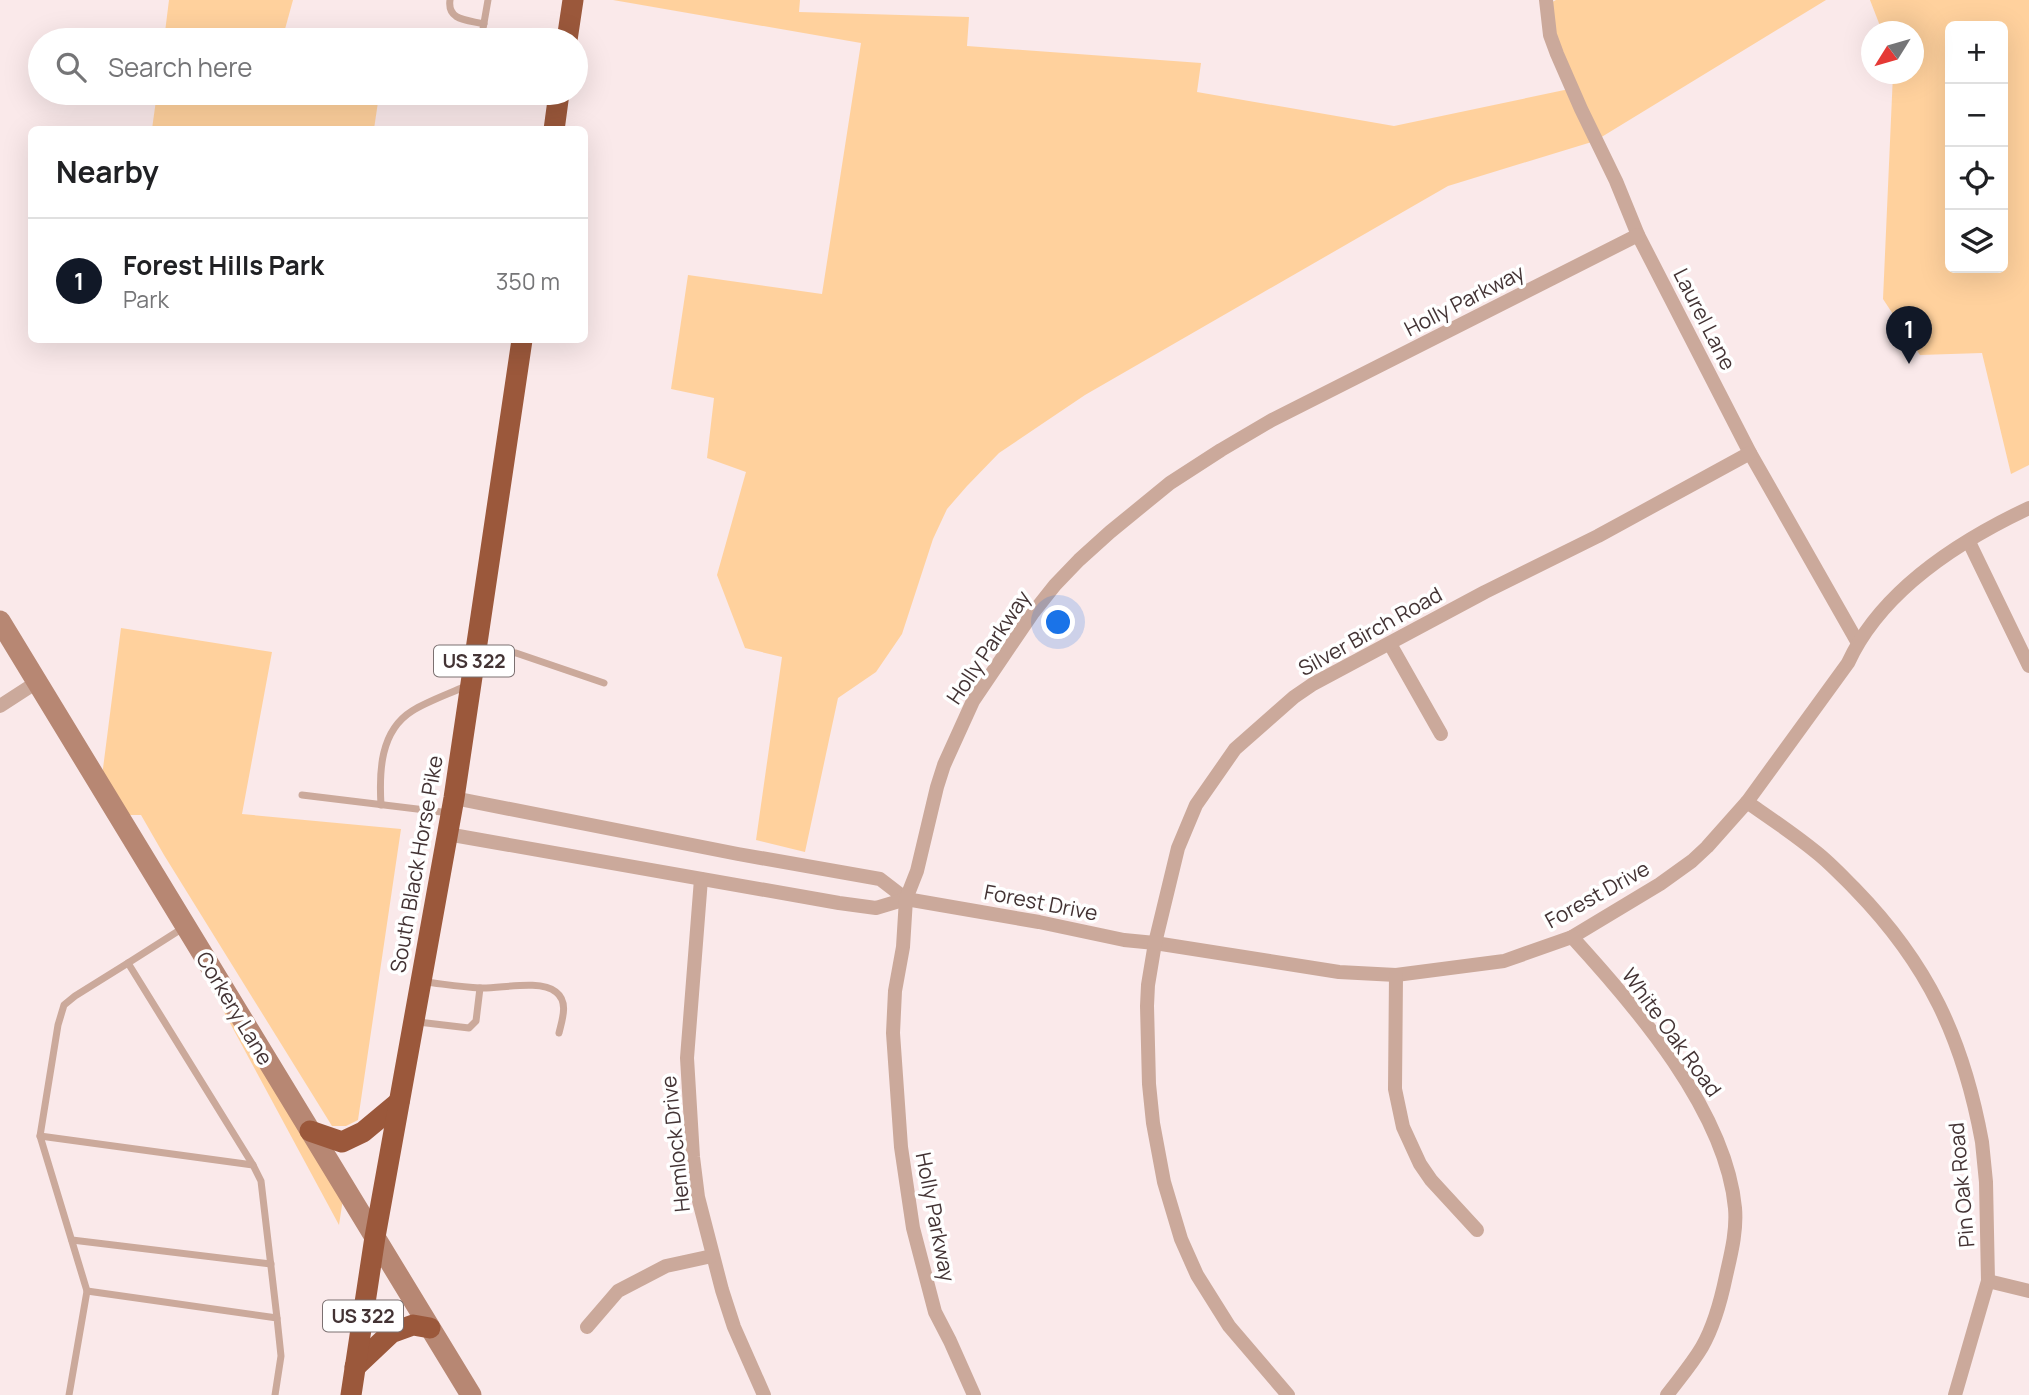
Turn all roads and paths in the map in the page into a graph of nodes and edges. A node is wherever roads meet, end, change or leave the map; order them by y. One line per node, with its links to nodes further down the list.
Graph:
1 (450, 0): 5 (lane)
2 (488, 0): 5 (lane)
3 (573, 0): 7 (highway)
4 (1546, 0): 10 (street, Laurel Lane)
5 (484, 24): 6 (lane)
6 (483, 28)
7 (569, 28)
8 (557, 105): 9 (highway)
9 (555, 126)
10 (1638, 235): 12 (street, Laurel Lane); 30 (street, Holly Parkway)
11 (522, 343): 18 (highway, South Black Horse Pike / US 322)
12 (1750, 453): 16 (street, Laurel Lane); 17 (street, Silver Birch Road)
13 (2029, 508): 14 (street, Forest Drive)
14 (1969, 542): 16 (street, Forest Drive); 19 (street)
15 (0, 621): 20 (street, Corkery Lane)
16 (1858, 643): 26 (street, Forest Drive)
17 (1390, 644): 24 (street); 33 (street, Silver Birch Road)
18 (476, 651): 21 (lane); 22 (highway, South Black Horse Pike / US 322)
19 (2029, 666)
20 (37, 682): 23 (street); 31 (street, Corkery Lane)
21 (604, 683)
22 (471, 684): 27 (lane); 28 (highway, South Black Horse Pike / US 322)
23 (0, 706)
24 (1441, 734)
25 (302, 795): 27 (lane)
26 (1747, 802): 32 (street, Forest Drive); 49 (street, Pin Oak Road)
27 (381, 805): 28 (lane)
28 (451, 815): 29 (street, Forest Drive); 30 (street, Forest Drive); 36 (highway, South Black Horse Pike / US 322)
29 (701, 879): 30 (street, Forest Drive); 47 (street, Hemlock Drive)
30 (906, 899): 33 (street, Forest Drive); 61 (street, Holly Parkway)
31 (185, 926): 34 (lane); 41 (street, Corkery Lane)
32 (1572, 937): 35 (street, Forest Drive); 63 (street, White Oak Road)
33 (1155, 943): 35 (street, Forest Drive); 62 (street, Silver Birch Road)
34 (128, 963): 42 (lane); 43 (lane)
35 (1396, 975): 44 (street)
36 (421, 982): 37 (lane); 38 (highway, South Black Horse Pike / US 322)
37 (480, 988): 38 (lane); 39 (lane)
38 (414, 1021): 40 (highway, South Black Horse Pike / US 322)
39 (559, 1033)
40 (399, 1102): 41 (highway); 45 (highway, South Black Horse Pike / US 322)
41 (310, 1130): 45 (street, Corkery Lane)
42 (40, 1136): 43 (lane); 46 (lane)
43 (253, 1165): 48 (lane)
44 (1477, 1230)
45 (375, 1237): 54 (street, Corkery Lane); 55 (highway, South Black Horse Pike / US 322)
46 (72, 1240): 48 (lane); 51 (lane)
47 (712, 1256): 53 (street); 60 (street, Hemlock Drive)
48 (271, 1265): 52 (lane)
49 (1988, 1281): 50 (street); 64 (street, Pin Oak Road)
50 (2029, 1290)
51 (87, 1291): 52 (lane); 56 (lane)
52 (277, 1318): 57 (lane)
53 (587, 1327)
54 (430, 1328): 55 (highway); 59 (street, Corkery Lane)
55 (355, 1367): 58 (highway, South Black Horse Pike / US 322)
56 (69, 1395)
57 (275, 1395)
58 (351, 1395)
59 (471, 1395)
60 (764, 1395)
61 (974, 1395)
62 (1287, 1395)
63 (1667, 1395)
64 (1955, 1395)

